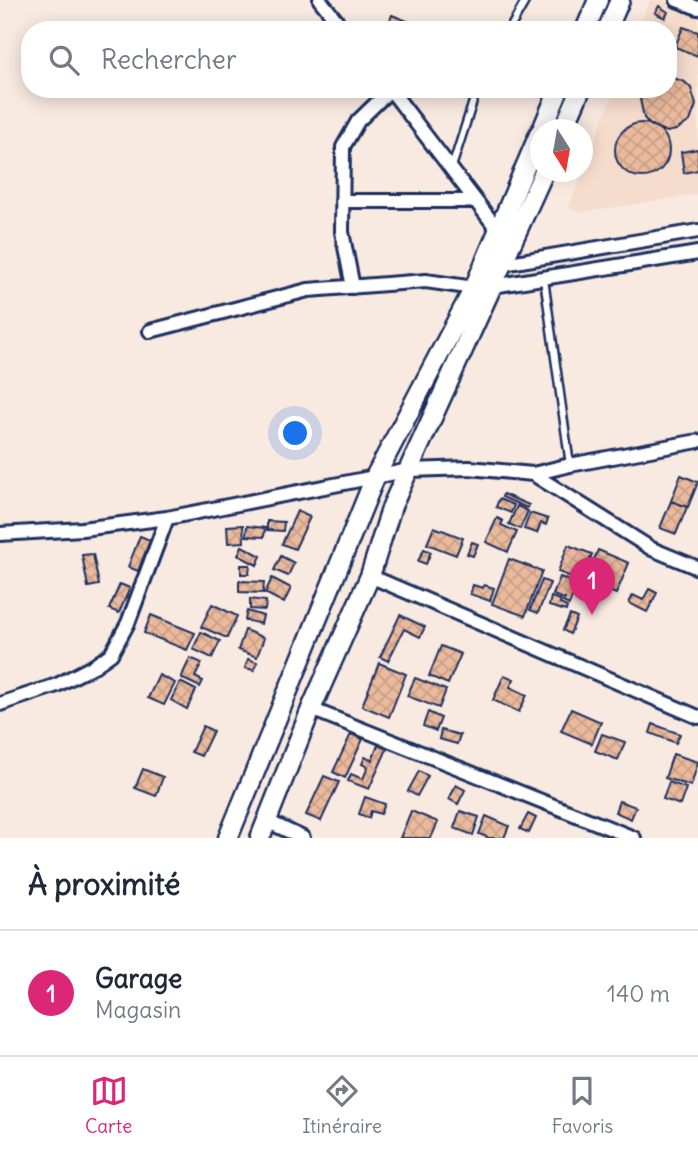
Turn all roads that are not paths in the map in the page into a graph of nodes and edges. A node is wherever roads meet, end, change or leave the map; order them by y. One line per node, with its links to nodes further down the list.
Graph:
1 (320, 0): 7 (street)
2 (526, 0): 8 (lane)
3 (598, 0): 9 (main road)
4 (620, 0): 10 (main road)
5 (677, 0): 6 (street)
6 (698, 8)
7 (337, 21)
8 (514, 21)
9 (589, 21)
10 (611, 21)
11 (382, 98): 21 (street)
12 (396, 98): 19 (street)
13 (474, 98): 19 (lane)
14 (555, 98): 16 (main road)
15 (576, 98): 17 (main road)
16 (546, 119)
17 (568, 119)
18 (530, 156): 23 (main road)
19 (451, 169): 22 (street)
20 (540, 182): 26 (main road)
21 (342, 201): 22 (street); 30 (street)
22 (476, 201): 23 (street)
23 (498, 230): 27 (main road)
24 (698, 231): 26 (street)
25 (698, 253): 28 (street)
26 (503, 264): 27 (street); 29 (main road)
27 (483, 267): 31 (main road)
28 (544, 279): 29 (street); 34 (lane)
29 (493, 286): 31 (street); 35 (main road)
30 (353, 287): 31 (street); 32 (street)
31 (474, 288): 37 (main road)
32 (150, 331)
33 (698, 441): 34 (street)
34 (570, 465): 36 (street)
35 (410, 471): 36 (street); 37 (street); 41 (main road)
36 (533, 474): 40 (street)
37 (376, 475): 38 (street); 46 (main road)
38 (167, 518): 39 (street); 42 (street)
39 (0, 534)
40 (698, 568)
41 (369, 576): 43 (main road); 44 (street)
42 (0, 704)
43 (312, 709): 45 (main road); 48 (street)
44 (698, 717)
45 (264, 830): 47 (street)
46 (228, 838)
47 (303, 838)
48 (634, 838)

